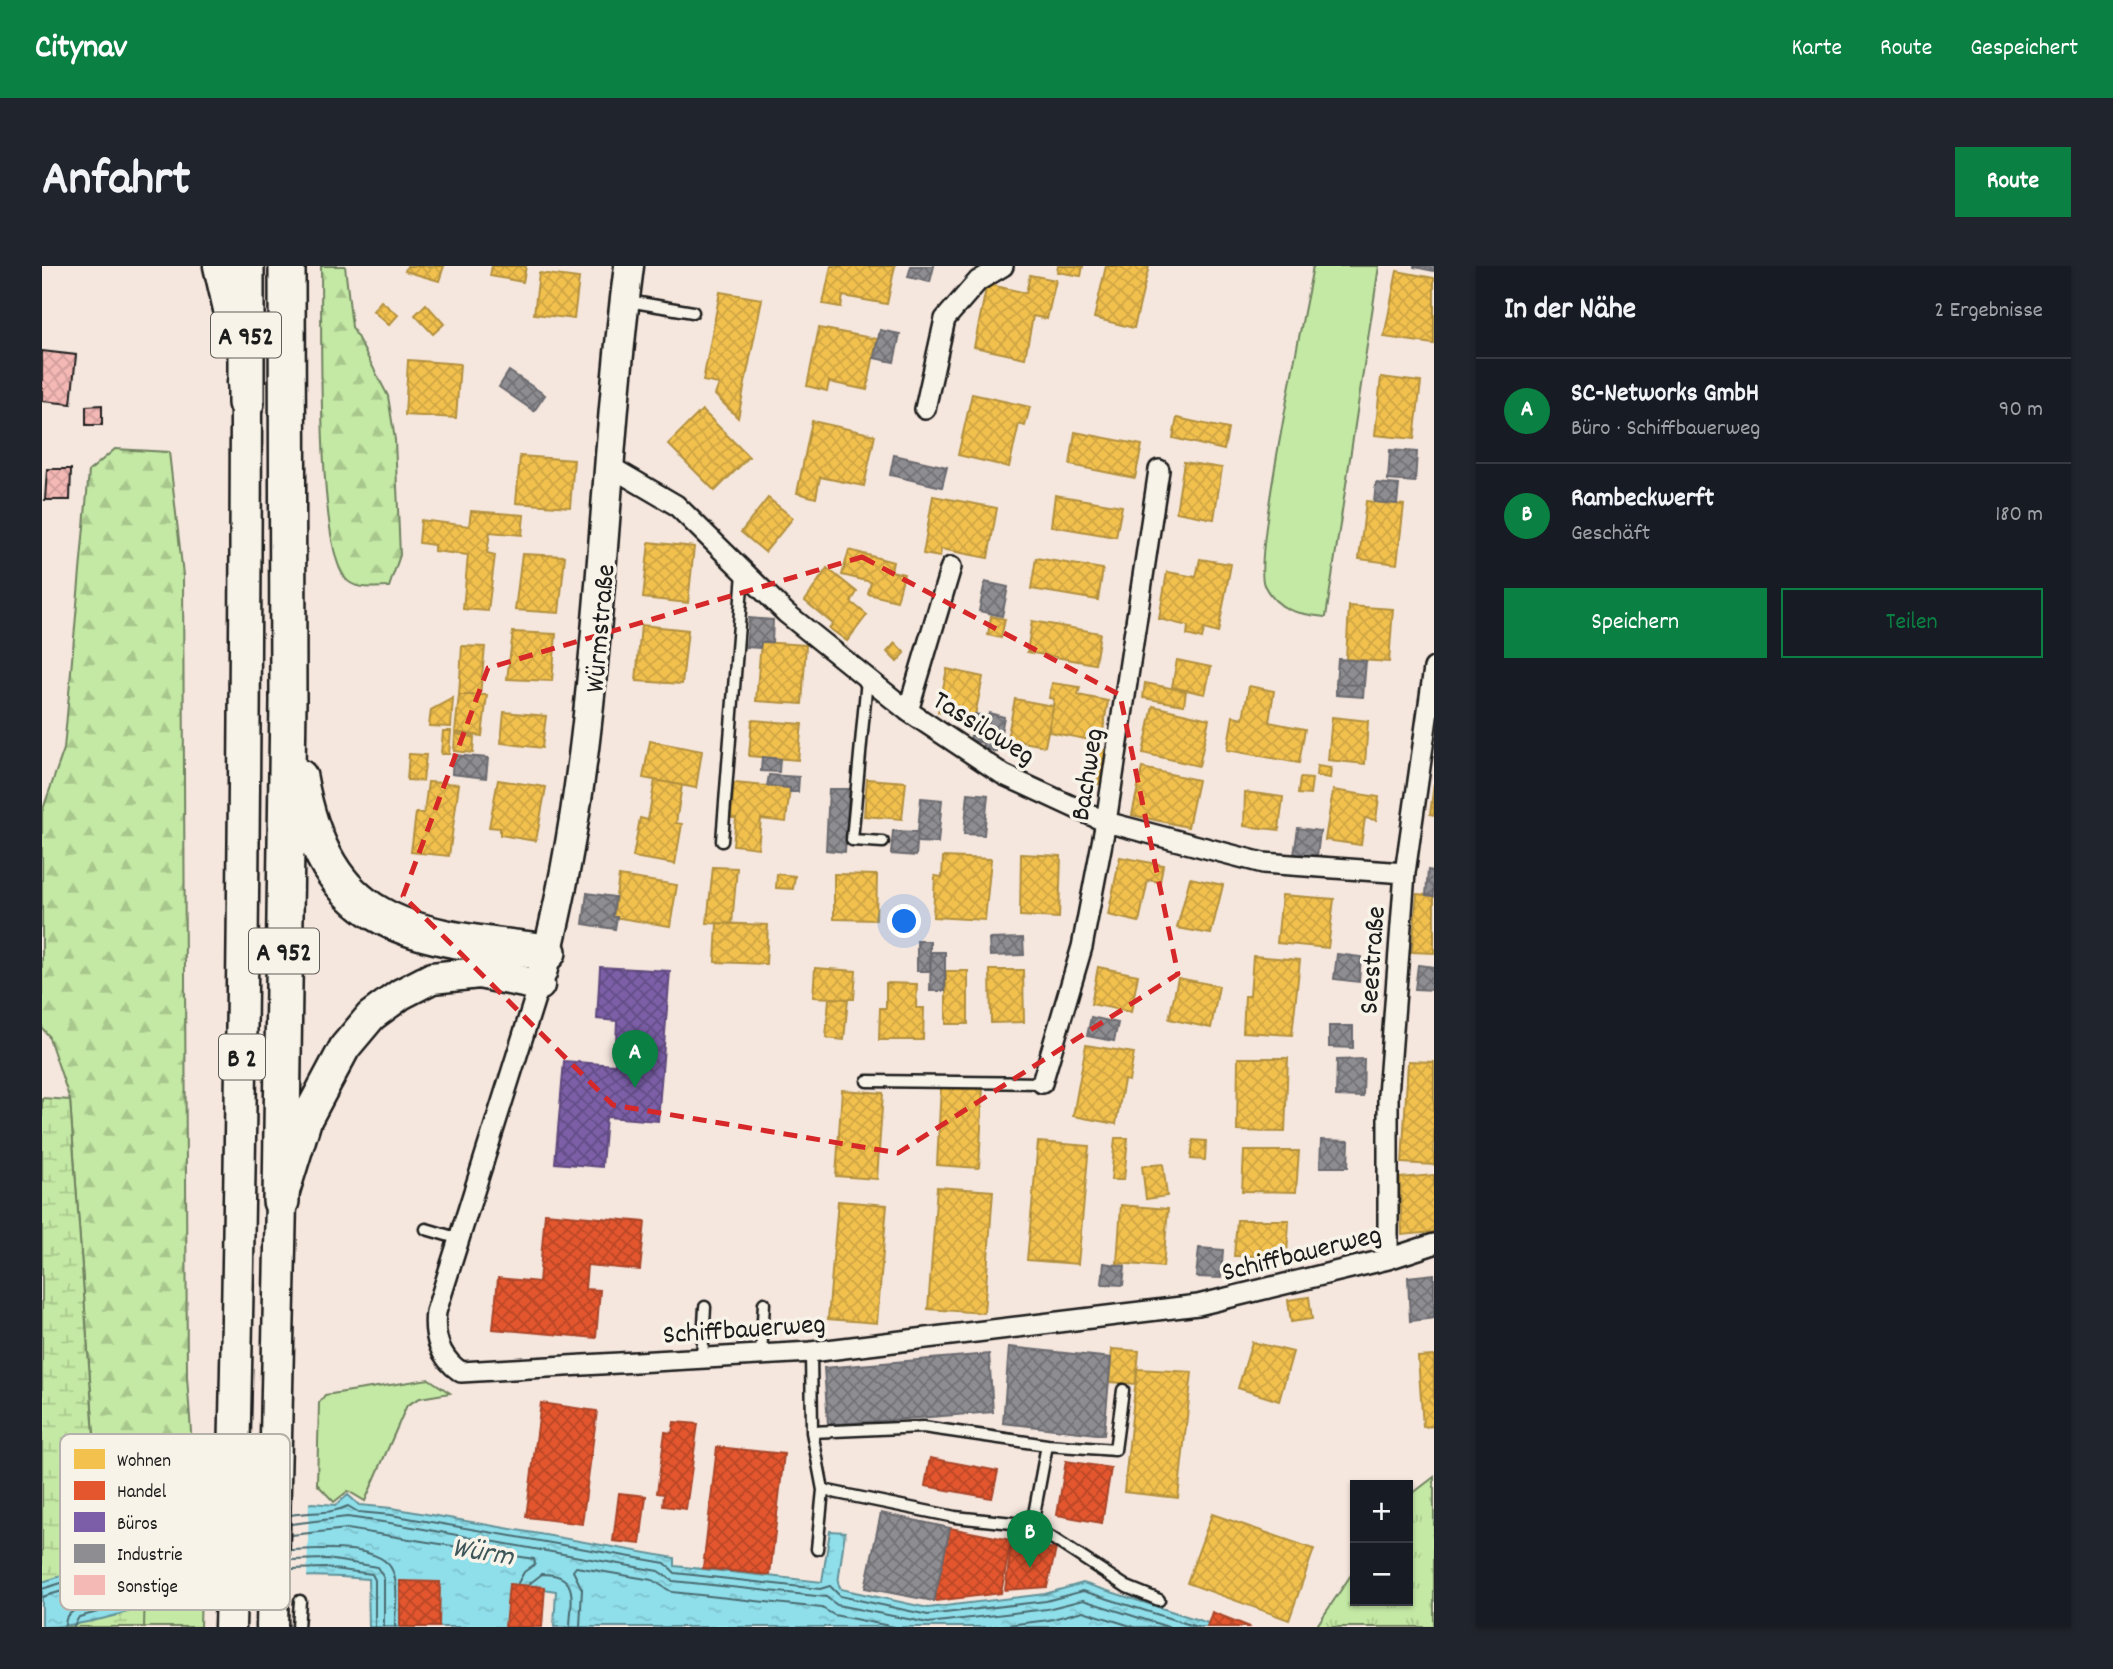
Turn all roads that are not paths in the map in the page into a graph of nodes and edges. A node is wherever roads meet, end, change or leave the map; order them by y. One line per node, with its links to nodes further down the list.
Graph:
1 (219, 266): 8 (main road)
2 (246, 266): 8 (highway, A 952)
3 (287, 266): 16 (highway, A 952)
4 (629, 266): 6 (main road, Würmstraße)
5 (1003, 266): 9 (street)
6 (625, 301): 7 (lane); 10 (main road, Würmstraße)
7 (693, 312)
8 (246, 403): 38 (main road, B 2)
9 (925, 409)
10 (611, 467): 13 (street, Tassiloweg); 22 (main road, Würmstraße)
11 (1160, 470): 18 (street, Bachweg)
12 (951, 567): 17 (street)
13 (744, 571): 15 (street, Tassiloweg); 19 (lane)
14 (1434, 668): 21 (street, Seestraße)
15 (867, 679): 17 (street, Tassiloweg); 20 (lane)
16 (288, 701): 22 (highway); 26 (highway, A 952)
17 (908, 711): 18 (street, Tassiloweg)
18 (1106, 822): 21 (street, Tassiloweg); 25 (street, Bachweg)
19 (722, 841)
20 (883, 842)
21 (1405, 873): 30 (street, Seestraße)
22 (548, 951): 23 (main road, Würmstraße)
23 (539, 985): 26 (main road); 28 (street, Schiffbauerweg)
24 (867, 1082): 25 (lane)
25 (1042, 1083)
26 (281, 1201): 39 (main road)
27 (426, 1230): 28 (lane)
28 (460, 1239): 35 (street, Schiffbauerweg)
29 (1434, 1244): 30 (street, Schiffbauerweg)
30 (1388, 1259): 33 (street, Schiffbauerweg)
31 (764, 1303): 34 (lane)
32 (705, 1307): 35 (lane)
33 (811, 1352): 34 (street, Schiffbauerweg); 37 (lane)
34 (761, 1355): 35 (street, Schiffbauerweg)
35 (702, 1359)
36 (1122, 1390): 40 (lane)
37 (812, 1432): 40 (lane); 41 (lane)
38 (235, 1434)
39 (279, 1434)
40 (1047, 1445): 42 (lane)
41 (823, 1490): 42 (lane); 43 (lane)
42 (1032, 1525): 44 (lane)
43 (817, 1549)
44 (1158, 1600)
45 (282, 1612): 46 (lane)
46 (298, 1627)

